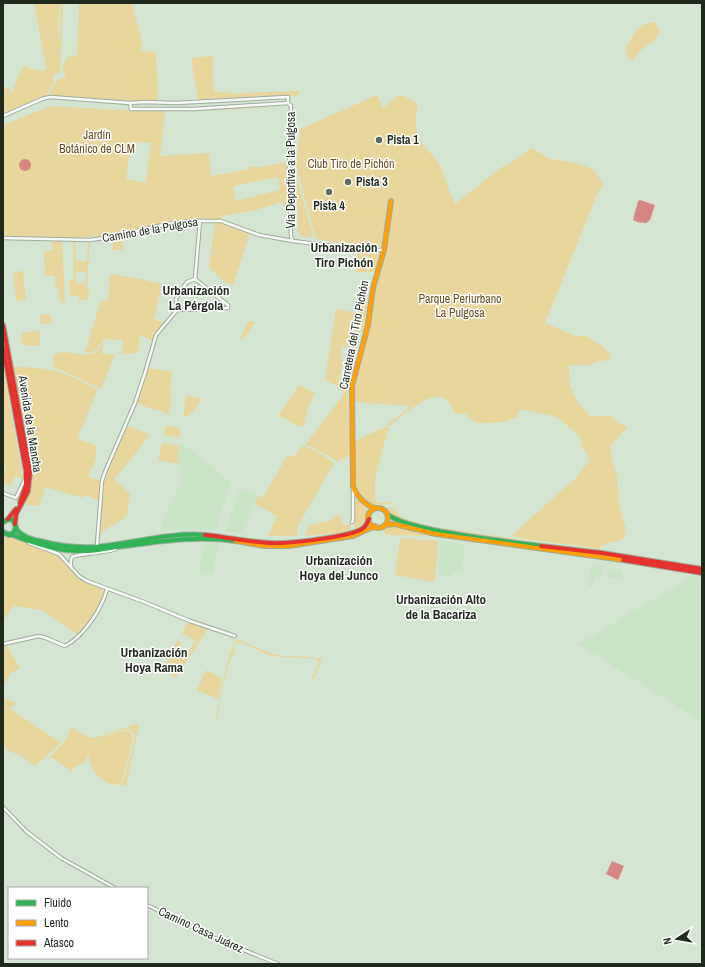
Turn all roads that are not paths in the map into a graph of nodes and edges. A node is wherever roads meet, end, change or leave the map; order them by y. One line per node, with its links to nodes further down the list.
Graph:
1 (130, 103): 2 (street, Vía Deportiva a la Pulgosa); 2 (street, Vía Deportiva a la Pulgosa); 3 (street, Vía Deportiva a la Pulgosa)
2 (288, 103): 7 (street, Vía Deportiva a la Pulgosa)
3 (3, 116)
4 (391, 202): 8 (main road, Carretera del Tiro Pichón)
5 (200, 221): 6 (street, Camino de la Pulgosa); 7 (street, Camino de la Pulgosa); 9 (street)
6 (3, 238)
7 (293, 241): 8 (street, Vía Deportiva a la Pulgosa)
8 (384, 250): 14 (main road, Carretera del Tiro Pichón)
9 (195, 279): 10 (street); 10 (street)
10 (177, 310): 31 (street)
11 (3, 325): 22 (main road, Avenida de la Mancha)
12 (3, 347): 22 (main road, Avenida de la Mancha)
13 (25, 479): 15 (street)
14 (353, 485): 16 (main road); 17 (street, Carretera del Tiro Pichón)
15 (3, 493)
16 (357, 496): 17 (street); 18 (main road)
17 (353, 500): 23 (street, Carretera del Tiro Pichón)
18 (367, 505): 19 (main road); 21 (main road)
19 (376, 508): 20 (main road); 21 (main road)
20 (388, 514): 25 (main road); 33 (main road)
21 (369, 517): 26 (main road); 27 (main road)
22 (8, 518): 24 (main road, Avenida de la Mancha); 24 (main road)
23 (352, 522)
24 (15, 524): 27 (main road, Avenida de la Mancha)
25 (385, 525): 26 (main road); 35 (main road)
26 (375, 526): 32 (main road)
27 (16, 529): 29 (main road)
28 (3, 532): 29 (main road)
29 (10, 534): 30 (main road)
30 (22, 538): 32 (main road); 34 (street)
31 (97, 545)
32 (117, 548): 34 (street)
33 (702, 569)
34 (75, 572): 36 (street)
35 (702, 573)
36 (107, 589): 37 (street); 38 (street)
37 (235, 636)
38 (3, 644)
39 (3, 807): 40 (street)
40 (113, 887)
41 (148, 905): 42 (street, Camino Casa Juárez)
42 (278, 964)

